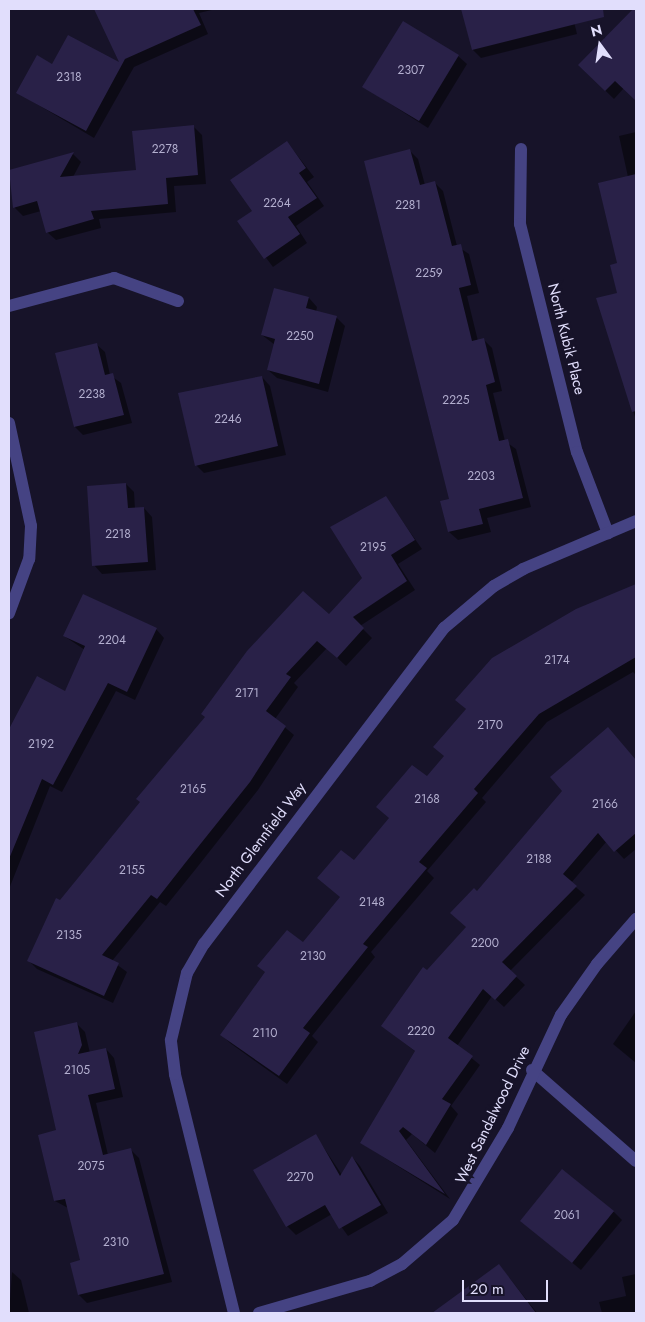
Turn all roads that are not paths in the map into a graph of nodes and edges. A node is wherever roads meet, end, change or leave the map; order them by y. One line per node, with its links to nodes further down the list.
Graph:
1 (521, 149): 6 (street, North Kubik Place)
2 (178, 301): 3 (street)
3 (9, 306)
4 (9, 423): 7 (street)
5 (636, 521): 6 (street, North Glennfield Way)
6 (608, 533): 11 (street, North Glennfield Way)
7 (9, 613)
8 (636, 919): 9 (street, West Sandalwood Drive)
9 (532, 1070): 10 (street); 12 (street, West Sandalwood Drive)
10 (636, 1161)
11 (234, 1313)
12 (259, 1313)

